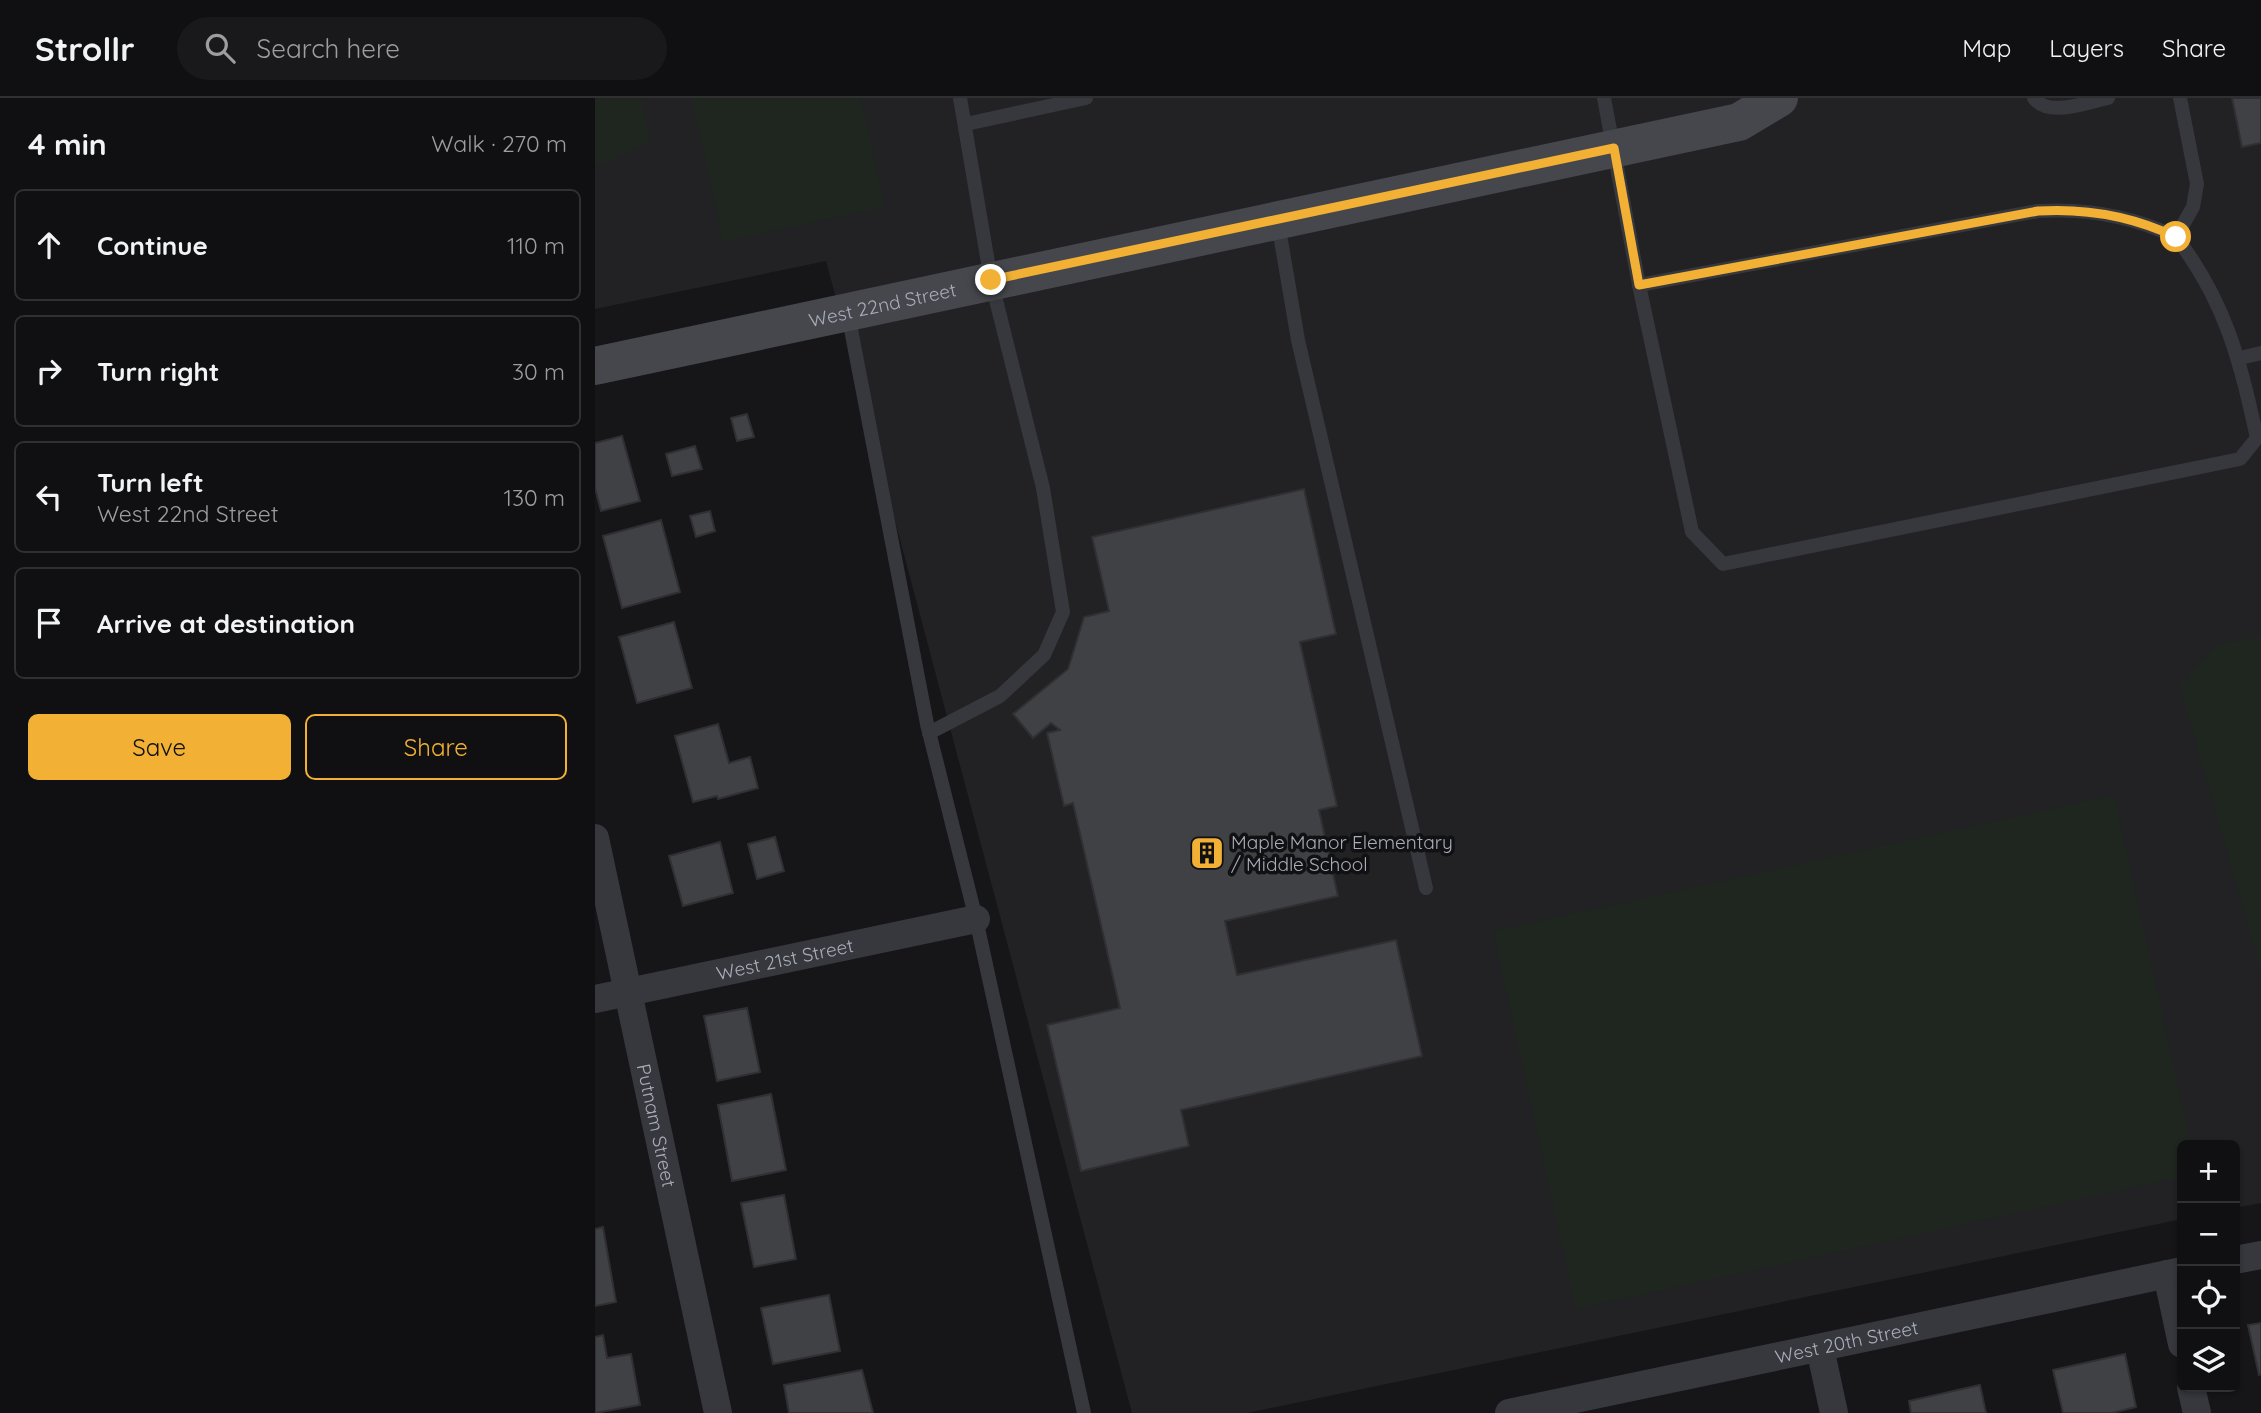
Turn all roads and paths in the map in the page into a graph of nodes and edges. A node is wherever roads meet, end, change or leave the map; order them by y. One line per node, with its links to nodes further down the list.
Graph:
1 (960, 98): 8 (lane)
2 (1086, 98): 8 (lane)
3 (1604, 98): 9 (lane)
4 (1779, 98): 9 (street, West 22nd Street)
5 (2034, 98): 6 (lane)
6 (2108, 98)
7 (2180, 98): 11 (lane)
8 (966, 124): 12 (lane)
9 (1614, 148): 10 (street, West 22nd Street); 13 (lane)
10 (1277, 219): 12 (street, West 22nd Street); 20 (lane)
11 (2176, 237): 13 (lane); 16 (lane)
12 (991, 280): 14 (street, West 22nd Street); 18 (lane)
13 (1639, 285): 16 (lane)
14 (848, 314): 17 (street, West 22nd Street); 18 (lane)
15 (2261, 353): 16 (lane)
16 (2240, 358)
17 (595, 366)
18 (929, 733): 21 (lane)
19 (595, 838): 22 (street, Putnam Street)
20 (1426, 888)
21 (977, 919): 22 (street, West 21st Street); 31 (lane)
22 (628, 992): 23 (street, West 21st Street); 30 (street, Putnam Street)
23 (595, 999)
24 (2261, 1255): 25 (street)
25 (2240, 1259)
26 (2175, 1273): 27 (street); 28 (street, West 20th Street)
27 (2181, 1329)
28 (1820, 1348): 32 (street, West 20th Street); 33 (street)
29 (2192, 1392): 34 (street)
30 (718, 1413)
31 (1084, 1413)
32 (1509, 1413)
33 (1834, 1413)
34 (2197, 1413)

